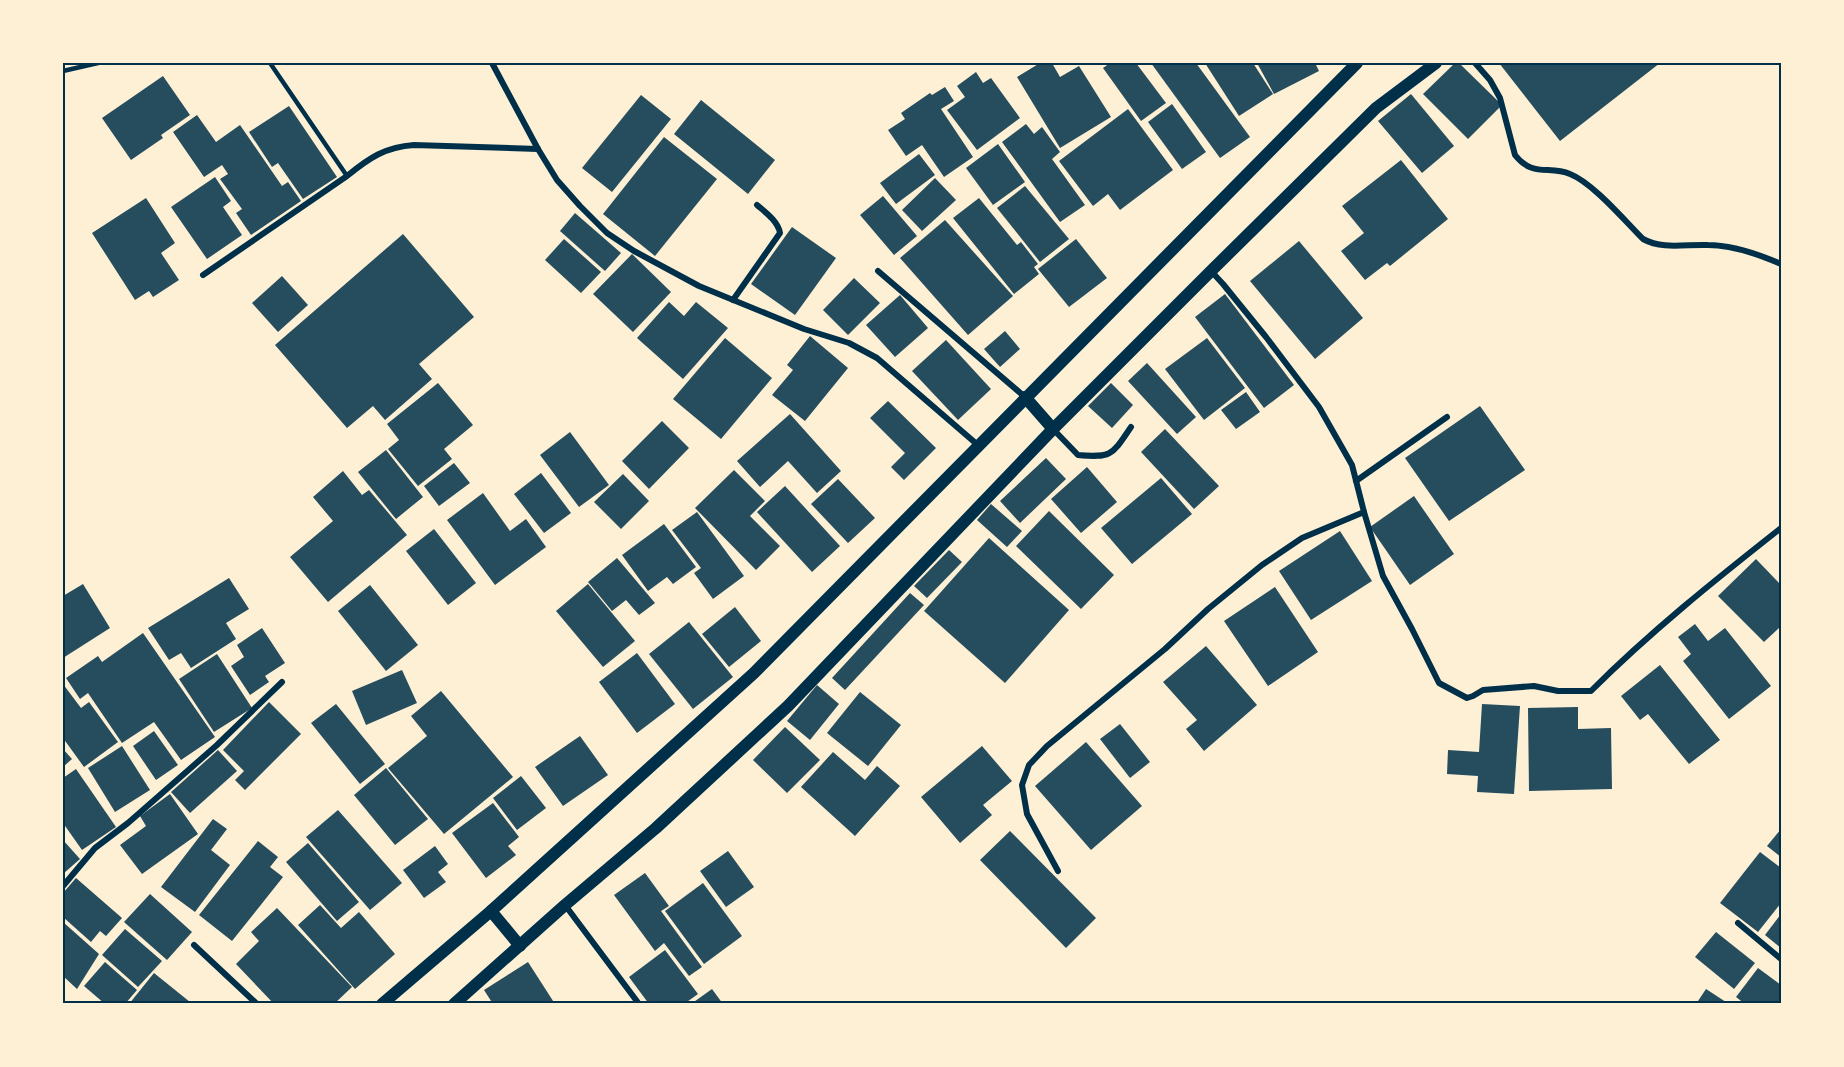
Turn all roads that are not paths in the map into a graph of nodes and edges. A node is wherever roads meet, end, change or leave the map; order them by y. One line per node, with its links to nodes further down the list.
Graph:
1 (98, 63): 7 (lane)
2 (270, 63): 9 (lane)
3 (492, 63): 8 (street)
4 (1357, 63): 16 (main road)
5 (1436, 63): 13 (main road)
6 (1475, 63): 11 (street)
7 (63, 71)
8 (538, 149): 9 (street); 15 (street)
9 (347, 176): 14 (street)
10 (757, 205): 15 (street)
11 (1781, 264)
12 (878, 271): 16 (street)
13 (1211, 271): 19 (main road); 21 (street)
14 (203, 275)
15 (733, 300): 20 (street)
16 (1025, 397): 19 (main road); 20 (main road)
17 (1447, 417): 21 (street)
18 (1131, 427): 19 (street)
19 (1053, 429): 27 (main road)
20 (980, 446): 28 (main road)
21 (1356, 481): 22 (street)
22 (1364, 512): 23 (street); 25 (street)
23 (1781, 528)
24 (282, 682): 26 (street)
25 (1058, 871)
26 (63, 886)
27 (565, 905): 31 (main road); 36 (street)
28 (491, 911): 31 (main road); 34 (main road)
29 (1738, 923): 32 (street)
30 (194, 945): 33 (street)
31 (520, 946): 35 (main road)
32 (1781, 959)
33 (257, 1004)
34 (382, 1004)
35 (454, 1004)
36 (639, 1004)

